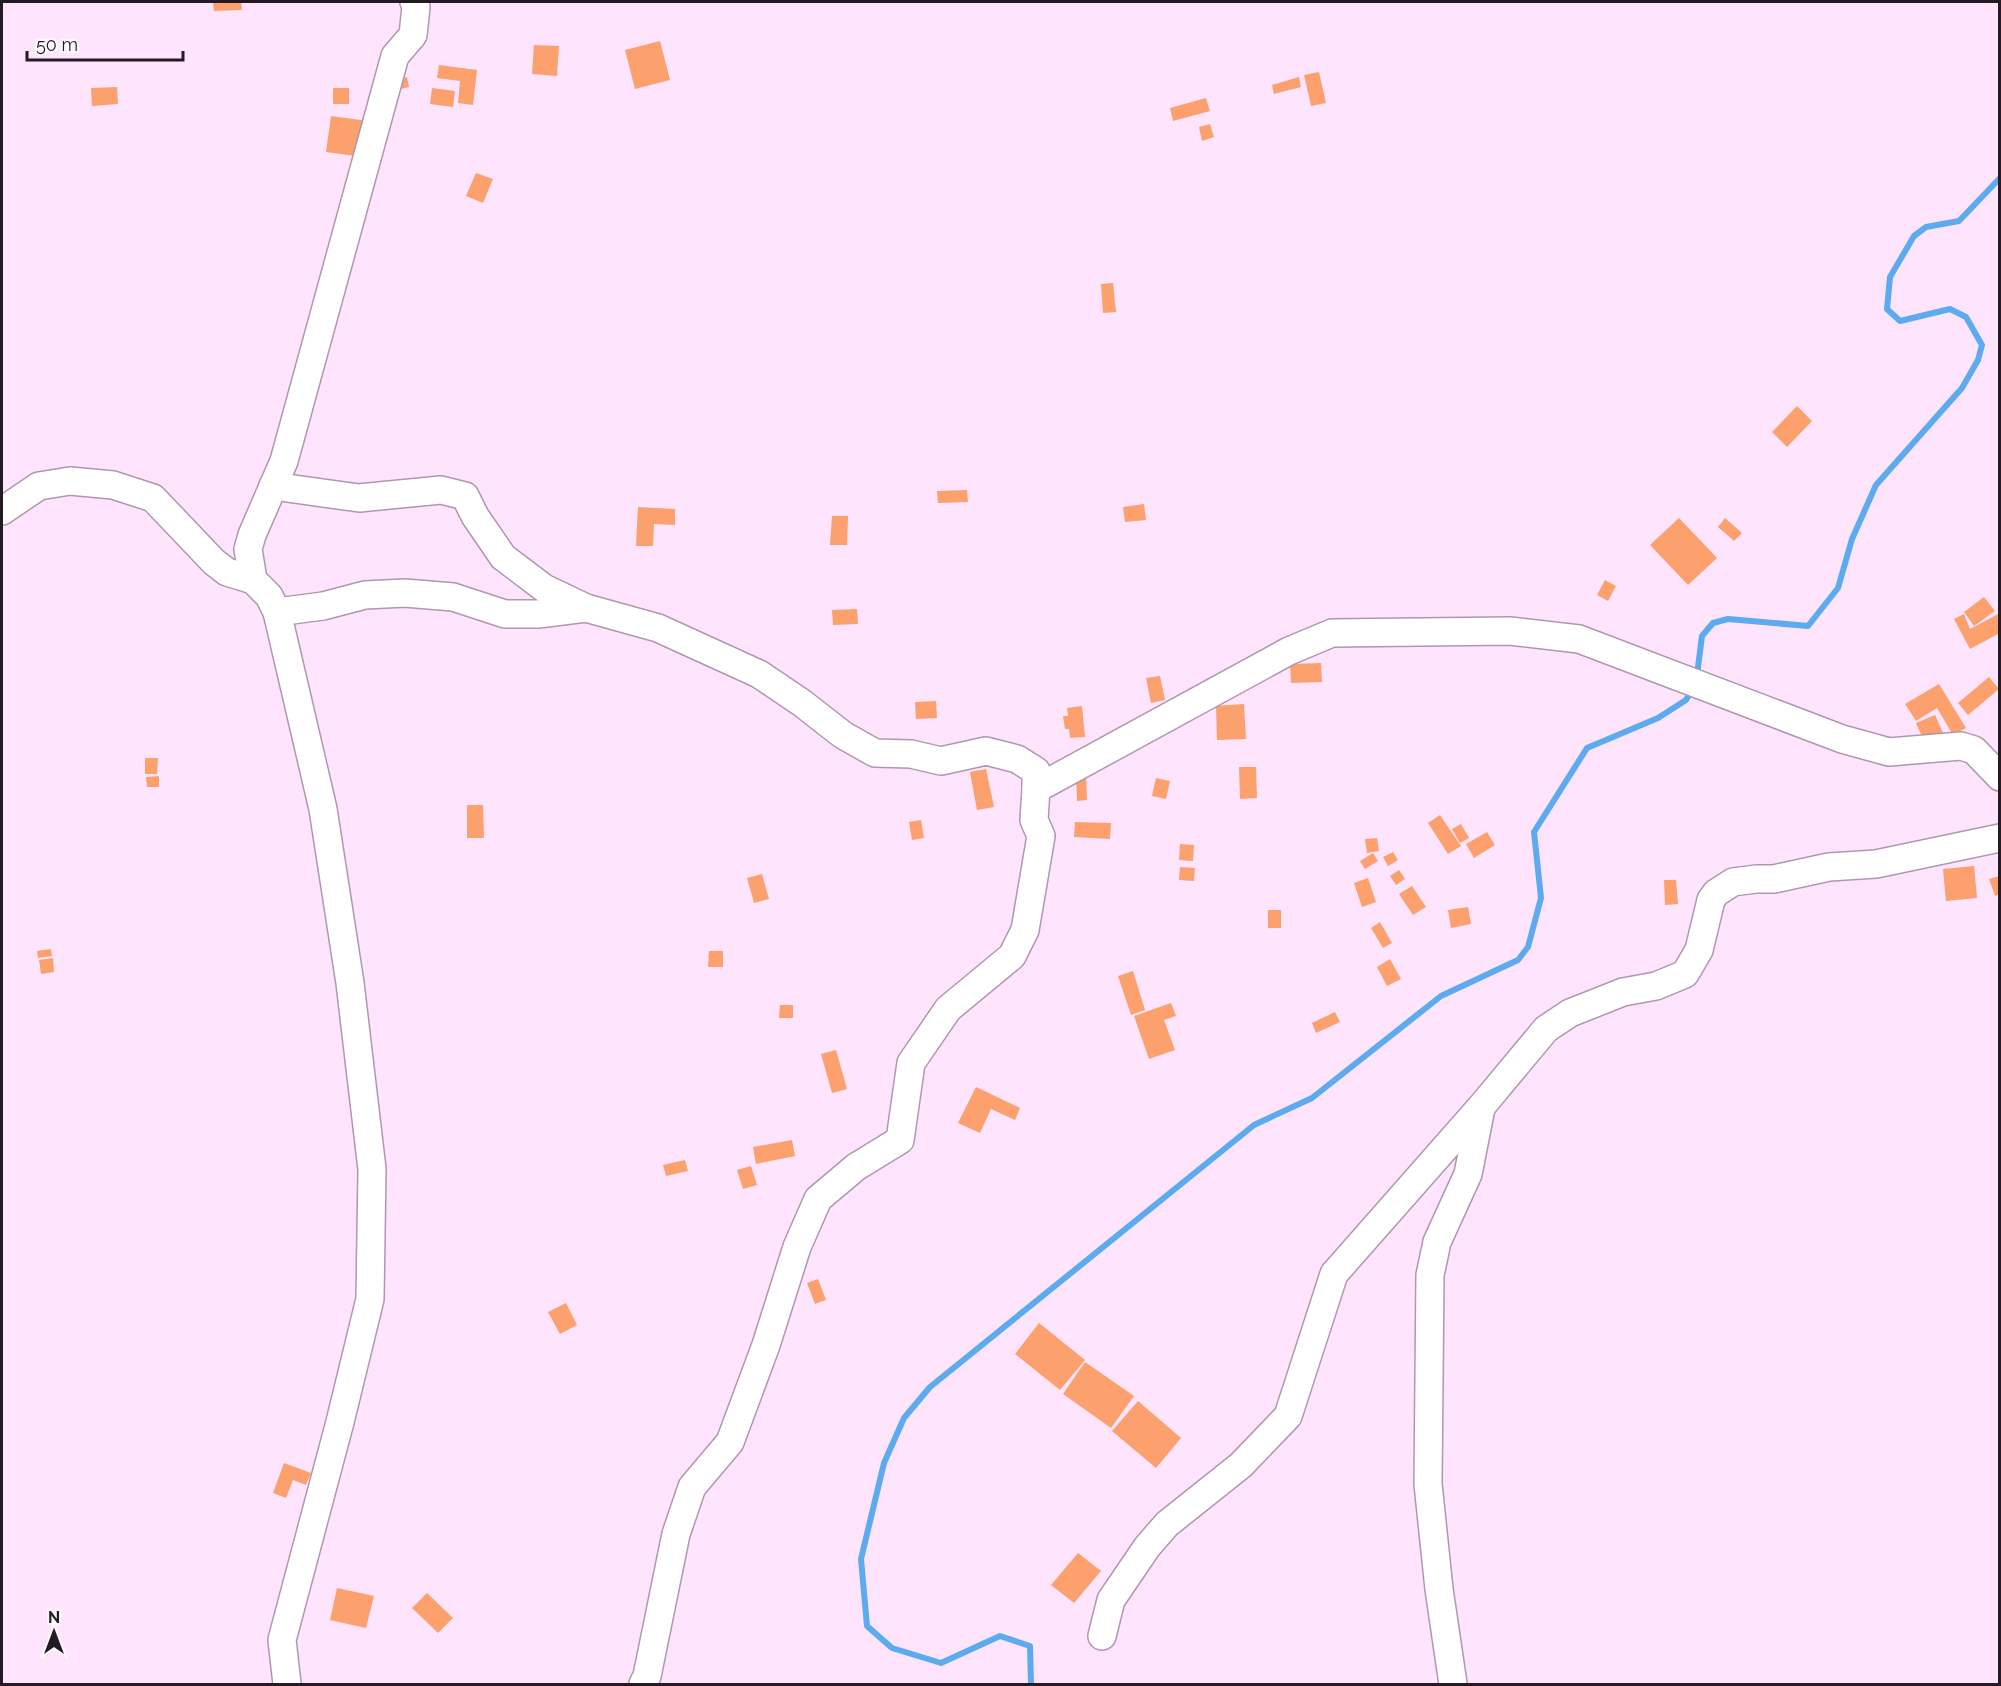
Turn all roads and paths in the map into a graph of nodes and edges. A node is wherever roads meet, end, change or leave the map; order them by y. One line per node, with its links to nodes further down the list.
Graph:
1 (414, 2): 2 (street)
2 (273, 486): 4 (street); 5 (street)
3 (2, 511): 4 (street)
4 (253, 580): 6 (street)
5 (586, 608): 6 (street); 8 (street)
6 (277, 612): 12 (street)
7 (2000, 777): 8 (street)
8 (1036, 789): 13 (street)
9 (2000, 838): 10 (street)
10 (1481, 1107): 11 (street); 14 (street)
11 (1102, 1636)
12 (287, 1684)
13 (643, 1684)
14 (1453, 1684)

